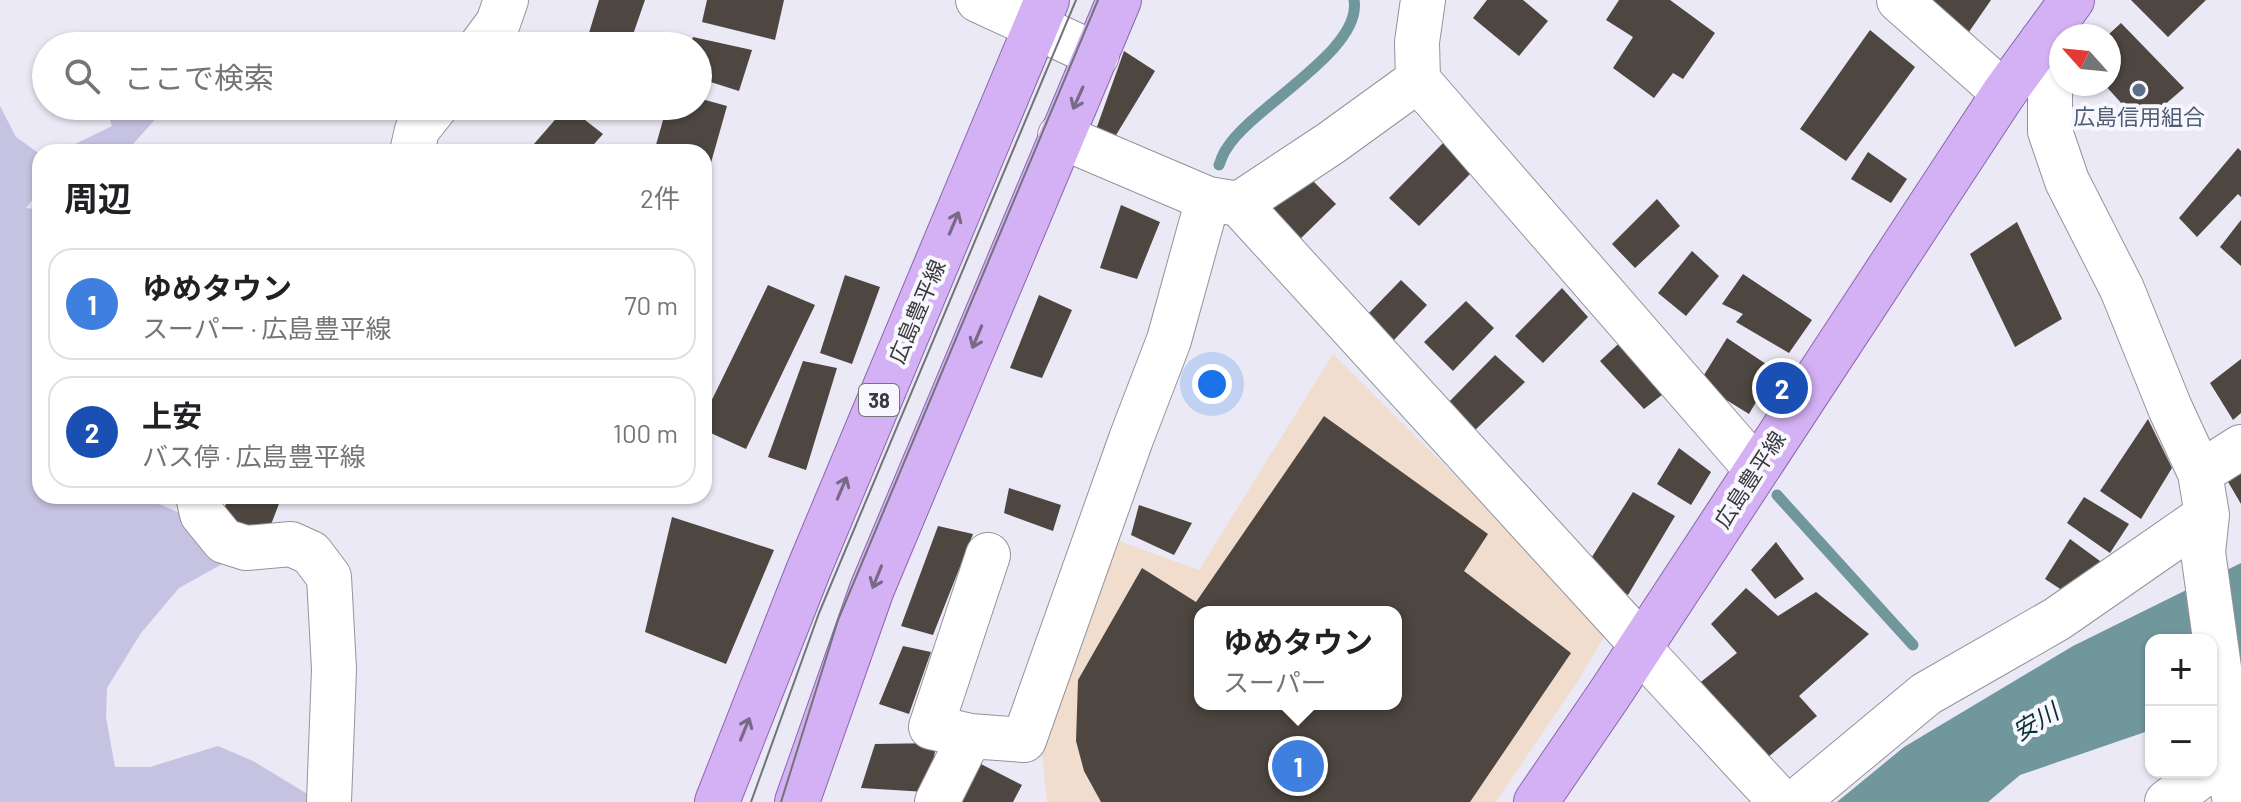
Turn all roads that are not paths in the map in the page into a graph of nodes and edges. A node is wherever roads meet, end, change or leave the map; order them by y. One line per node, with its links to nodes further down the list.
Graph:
1 (506, 0): 8 (street)
2 (978, 0): 7 (street)
3 (1119, 0): 10 (main road)
4 (1423, 0): 11 (street)
5 (1899, 0): 12 (street)
6 (2072, 0): 9 (main road, 広島豊平線)
7 (1041, 13): 10 (street); 27 (main road, 広島豊平線 / 38, one-way to 7)
8 (491, 32)
9 (2042, 41): 12 (main road, 広島豊平線); 20 (street)
10 (1097, 55): 14 (main road, one-way to 14)
11 (1418, 80): 16 (street); 18 (street)
12 (2004, 93): 18 (main road, 広島豊平線)
13 (425, 120): 15 (street)
14 (1060, 136): 16 (street); 28 (main road, one-way to 28)
15 (414, 144)
16 (1223, 201): 22 (street); 24 (street)
17 (2241, 447): 20 (street)
18 (1755, 470): 22 (main road, 広島豊平線)
19 (200, 504): 26 (street)
20 (2203, 513): 23 (street); 32 (street)
21 (988, 555): 24 (street)
22 (1642, 645): 30 (main road, 広島豊平線); 31 (street)
23 (2230, 710): 25 (street)
24 (970, 736): 29 (street)
25 (2220, 777): 33 (street)
26 (329, 802)
27 (717, 802)
28 (797, 802)
29 (937, 802)
30 (1536, 802)
31 (1781, 802)
32 (1796, 802)
33 (2167, 802)

